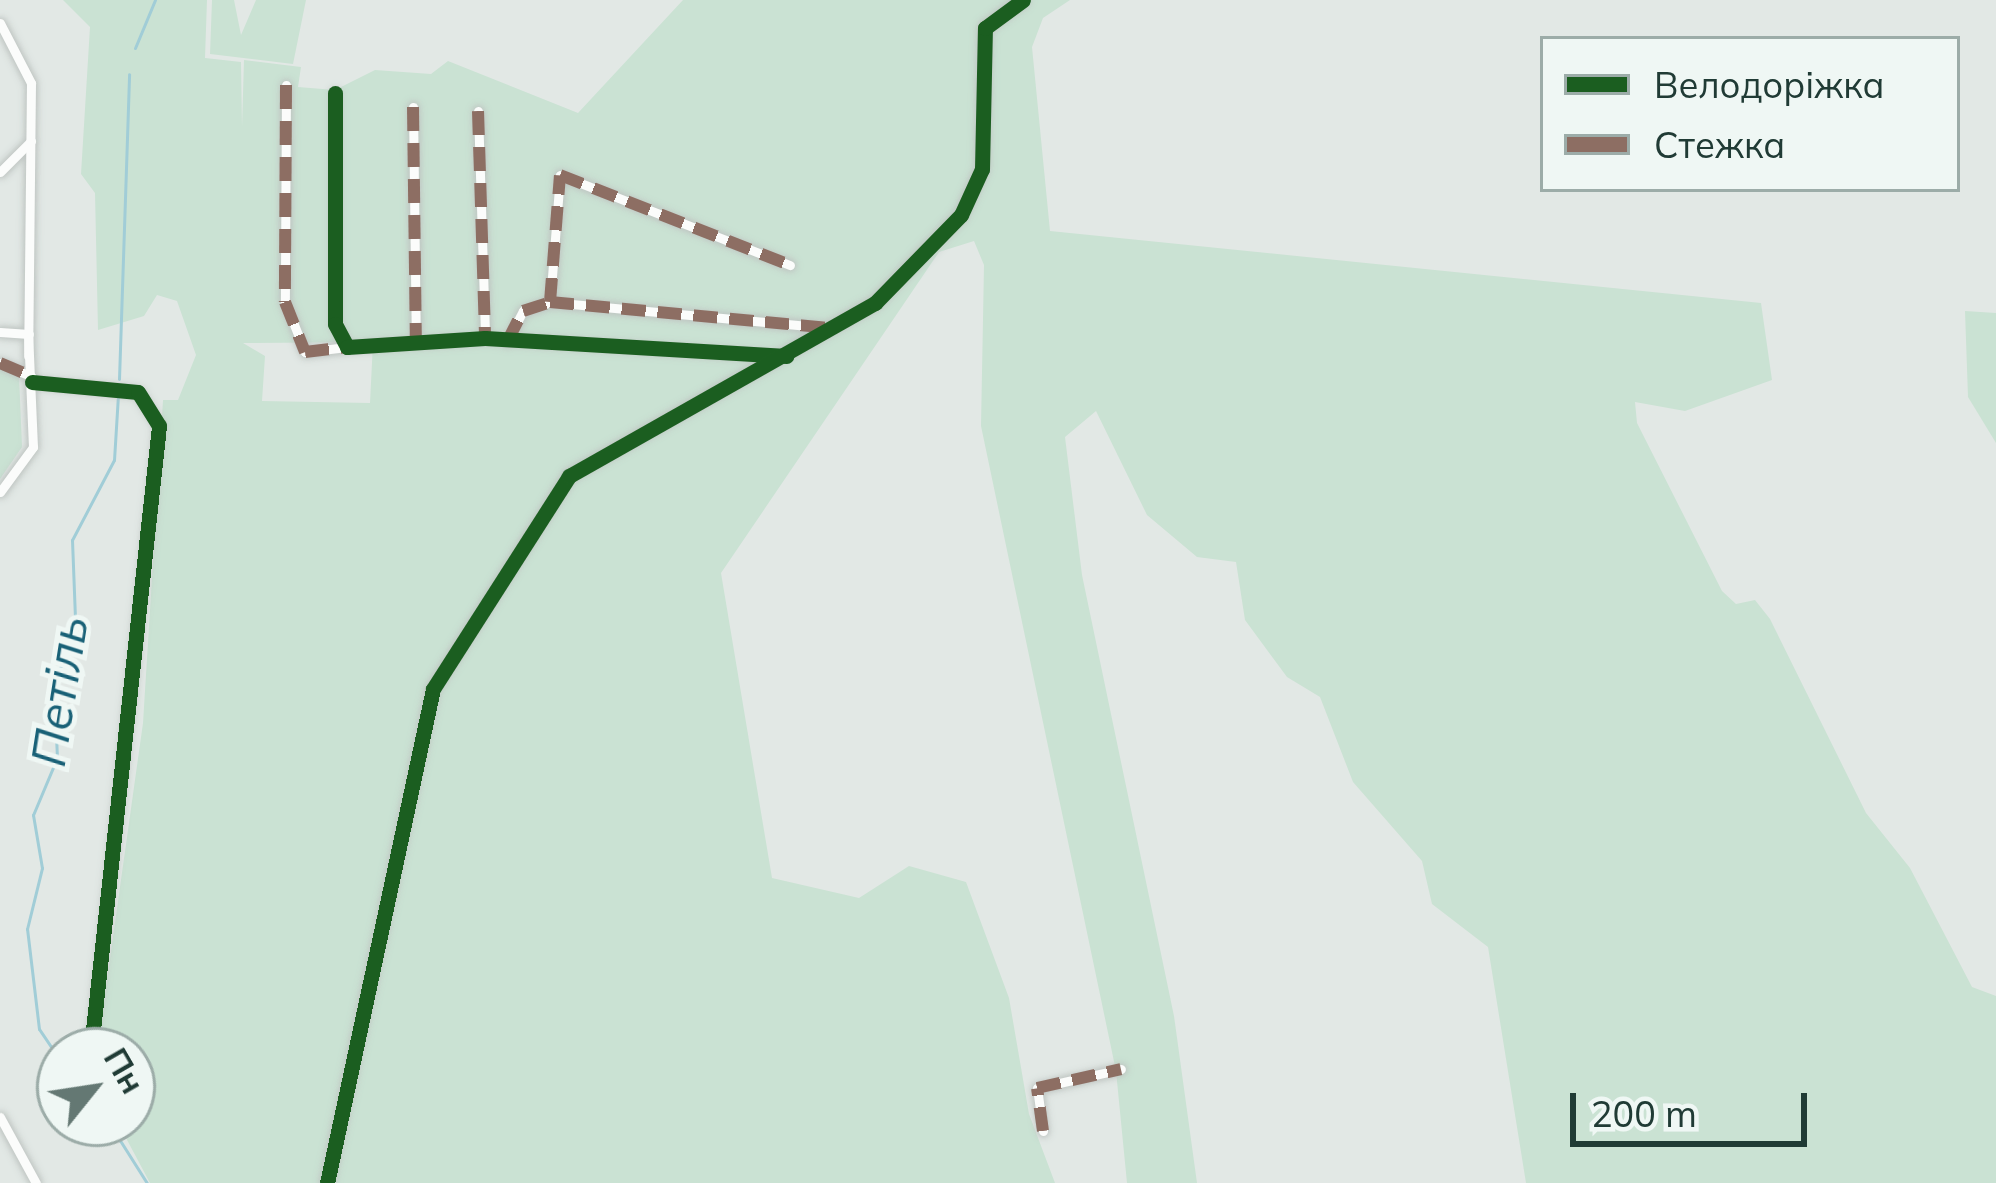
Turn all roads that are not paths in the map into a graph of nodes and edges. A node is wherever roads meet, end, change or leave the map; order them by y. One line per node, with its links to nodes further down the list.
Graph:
1 (1023, 0): 2 (street)
2 (999, 4): 12 (street)
3 (0, 23): 8 (street)
4 (286, 85): 18 (street)
5 (335, 93): 18 (street)
6 (413, 107): 16 (street)
7 (478, 111): 15 (street)
8 (32, 140): 9 (street); 14 (street)
9 (0, 172)
10 (790, 265): 11 (street)
11 (550, 302): 12 (street); 17 (street)
12 (835, 328): 19 (street)
13 (0, 332): 14 (street)
14 (28, 334): 21 (street)
15 (485, 338): 16 (street); 17 (street)
16 (416, 340): 18 (street)
17 (507, 342): 19 (street)
18 (347, 347)
19 (786, 356): 28 (street)
20 (0, 363): 21 (street)
21 (32, 379): 22 (street); 23 (street)
22 (0, 492)
23 (93, 1027)
24 (1121, 1070): 26 (street)
25 (0, 1117): 27 (street)
26 (1043, 1132)
27 (36, 1183)
28 (327, 1183)

